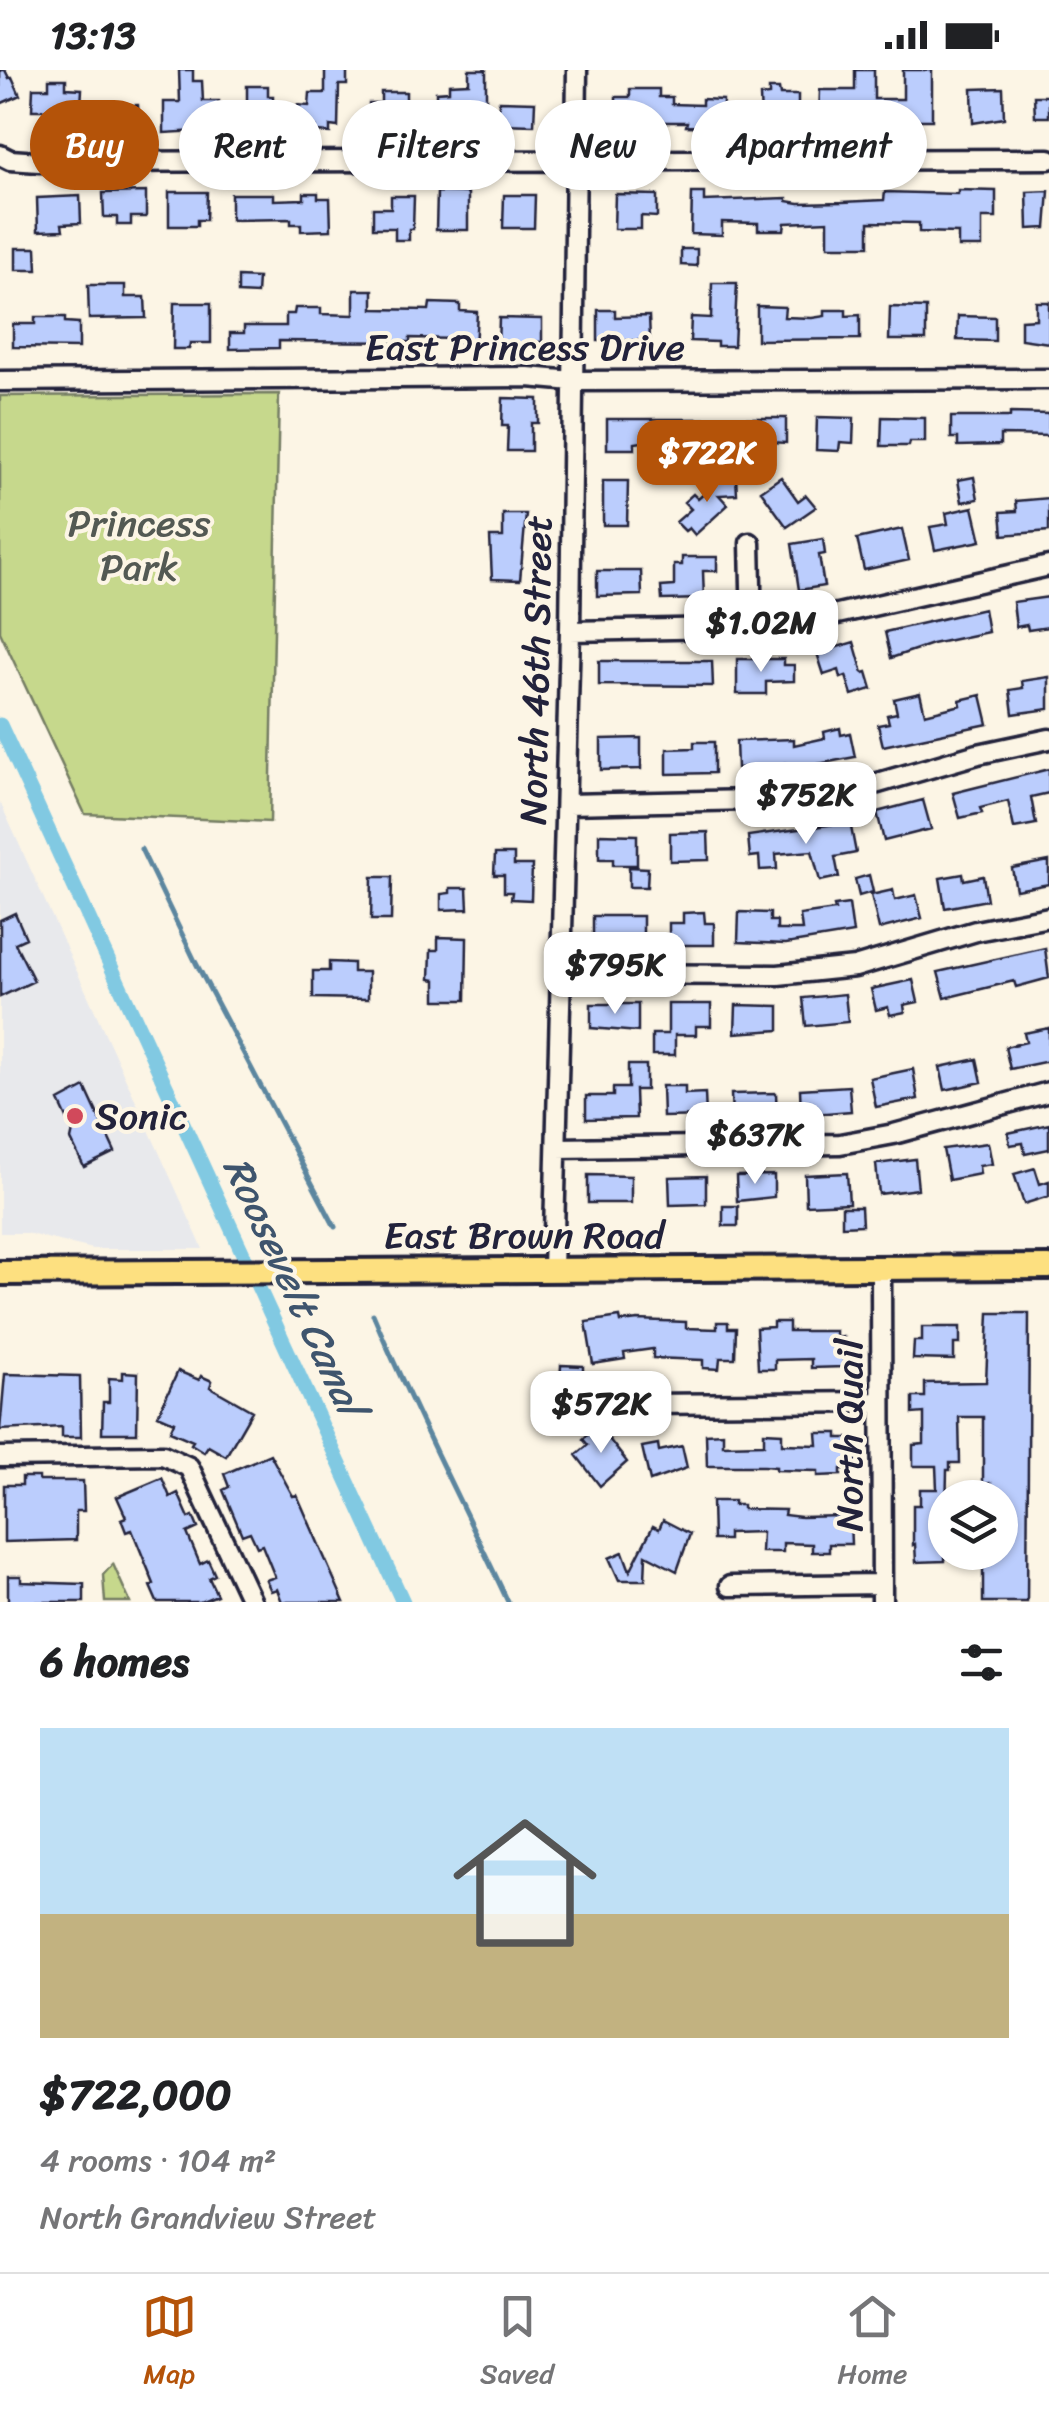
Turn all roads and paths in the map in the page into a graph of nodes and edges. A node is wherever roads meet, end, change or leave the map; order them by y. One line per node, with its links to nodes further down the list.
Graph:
1 (576, 70): 2 (street, North 46th Street)
2 (576, 100)
3 (0, 156): 6 (street)
4 (1049, 159): 5 (street)
5 (671, 161)
6 (535, 162)
7 (575, 190): 10 (street, North 46th Street)
8 (0, 380): 10 (street, East Princess Drive)
9 (1049, 380): 10 (street, East Princess Drive)
10 (572, 381): 14 (street, North 46th Street)
11 (750, 543): 13 (street)
12 (1049, 566): 13 (street)
13 (752, 629): 14 (street)
14 (570, 632): 16 (street, North 46th Street)
15 (1049, 739): 16 (street)
16 (567, 804): 18 (street, North 46th Street)
17 (1049, 916): 18 (street)
18 (562, 974): 20 (street, North 46th Street)
19 (1049, 1092): 20 (street)
20 (557, 1148): 23 (street, North 46th Street)
21 (1049, 1267): 22 (main road, East Brown Road)
22 (881, 1268): 23 (main road, East Brown Road); 25 (street, North Quail)
23 (554, 1270): 24 (main road, East Brown Road)
24 (0, 1273)
25 (881, 1402): 26 (street); 29 (street, North Quail)
26 (641, 1404)
27 (0, 1456): 30 (street)
28 (730, 1586): 29 (street)
29 (882, 1593)
30 (252, 1602)

